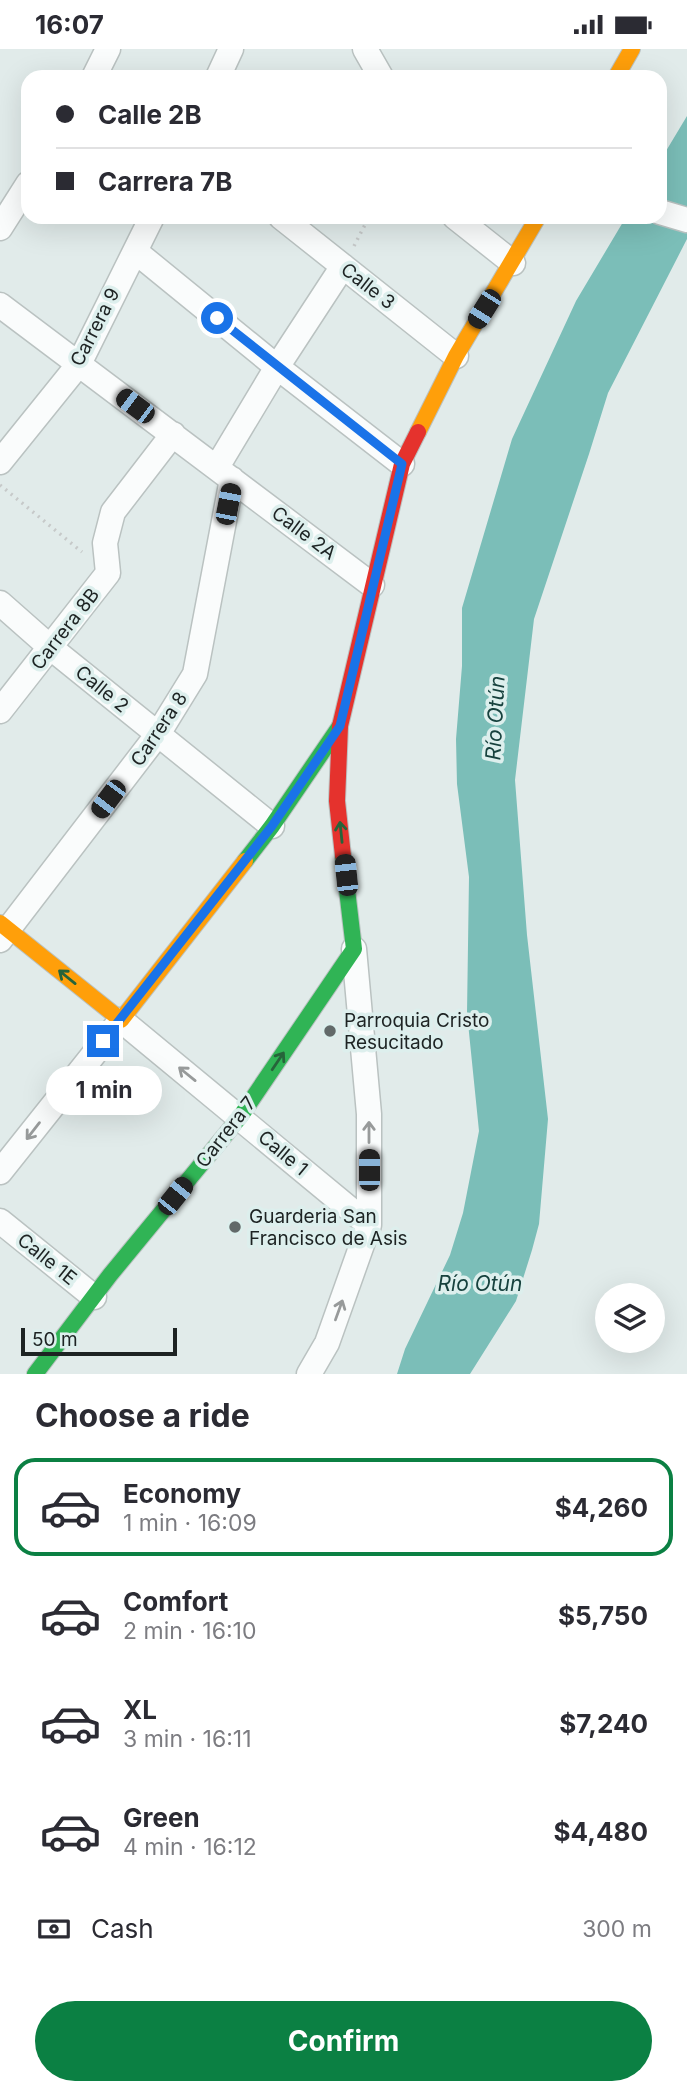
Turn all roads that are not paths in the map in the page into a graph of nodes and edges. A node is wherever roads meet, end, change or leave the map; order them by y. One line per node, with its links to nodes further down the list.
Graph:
1 (108, 49): 5 (street)
2 (231, 49): 6 (street)
3 (365, 49): 7 (street)
4 (632, 49): 8 (main road)
5 (98, 70)
6 (221, 70)
7 (377, 70)
8 (620, 70)
9 (21, 195): 16 (street)
10 (667, 214): 11 (street)
11 (687, 220)
12 (149, 224): 17 (street, Carrera 9)
13 (290, 224): 19 (street, Calle 3)
14 (464, 224): 18 (street)
15 (534, 224): 18 (main road)
16 (0, 228)
17 (136, 252): 22 (street, Carrera 9); 23 (street)
18 (513, 263): 21 (main road)
19 (343, 267): 21 (street, Calle 3); 23 (street)
20 (0, 305): 22 (street, Calle 2A)
21 (456, 356): 26 (main road)
22 (79, 364): 24 (street, Calle 2A); 25 (street, Carrera 9)
23 (277, 367): 26 (street); 27 (street)
24 (173, 434): 27 (street, Calle 2A); 30 (street, Carrera 8B)
25 (0, 463)
26 (402, 464): 28 (main road)
27 (224, 473): 28 (street, Calle 2A); 33 (street, Carrera 8)
28 (372, 585): 32 (main road)
29 (0, 603): 30 (street, Calle 2)
30 (51, 648): 31 (street, Carrera 8B); 33 (street, Calle 2)
31 (0, 711)
32 (340, 726): 34 (main road); 36 (main road, one-way to 32)
33 (158, 734): 34 (street, Calle 2); 35 (street, Carrera 8)
34 (272, 826): 37 (main road)
35 (3, 930): 37 (main road, Calle 1, one-way to 35)
36 (354, 949): 38 (main road, Carrera 7, one-way to 36); 41 (street, one-way to 36)
37 (121, 1020): 38 (street, Calle 1, one-way to 37); 39 (street, one-way to 39)
38 (240, 1117): 41 (street, Calle 1); 42 (main road, Carrera 7)
39 (0, 1172)
40 (0, 1221): 42 (street, Calle 1E)
41 (369, 1225): 44 (street, one-way to 41)
42 (94, 1297): 43 (main road, Carrera 7)
43 (35, 1374)
44 (309, 1374)

